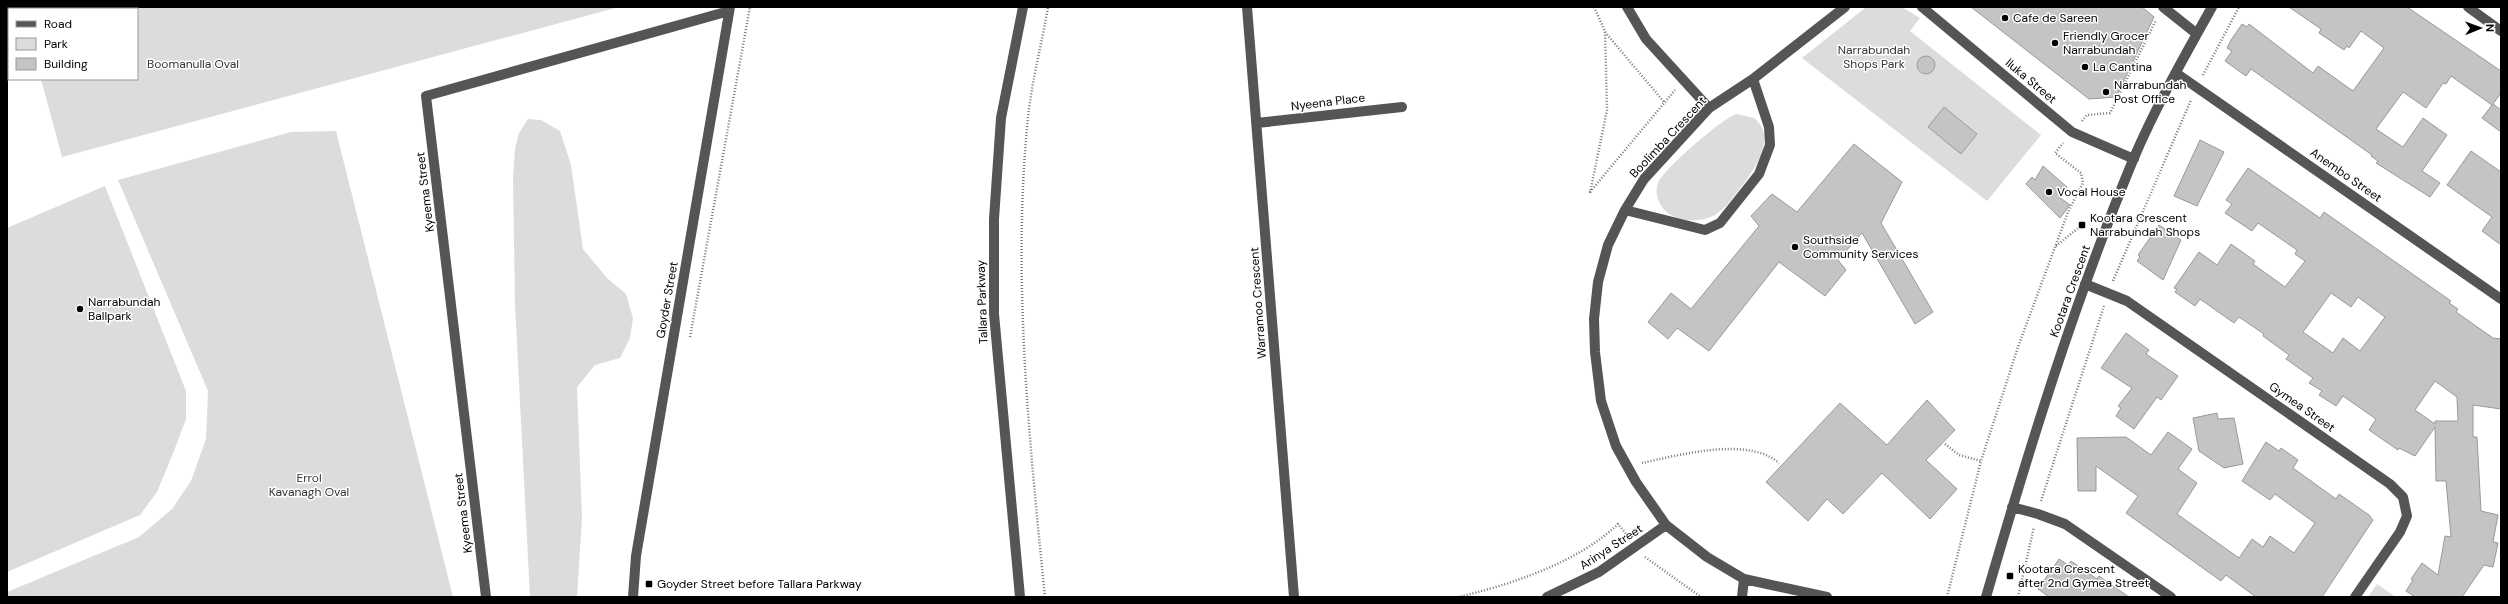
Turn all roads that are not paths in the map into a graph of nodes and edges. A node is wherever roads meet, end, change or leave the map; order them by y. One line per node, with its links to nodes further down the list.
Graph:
1 (1023, 7): 26 (street, Tallara Parkway)
2 (1247, 7): 16 (street, Warramoo Crescent)
3 (1627, 7): 15 (street)
4 (1845, 7): 13 (street, Boolimba Crescent)
5 (1922, 7): 17 (street, Iluka Street)
6 (2163, 7): 11 (street)
7 (2212, 7): 11 (street, Kootara Crescent)
8 (2468, 7): 10 (street)
9 (729, 9): 24 (street, Kyeema Street); 25 (street, Goyder Street)
10 (2501, 31)
11 (2197, 34): 12 (street, Kootara Crescent)
12 (2176, 73): 17 (street, Kootara Crescent); 20 (street, Anembo Street)
13 (1753, 79): 15 (street, Boolimba Crescent); 18 (street)
14 (1402, 107): 16 (street, Nyeena Place)
15 (1709, 108): 18 (street, Boolimba Crescent)
16 (1257, 124): 27 (street, Warramoo Crescent)
17 (2134, 159): 19 (street, Kootara Crescent)
18 (1625, 210): 22 (street, Boolimba Crescent)
19 (2085, 284): 21 (street, Kootara Crescent); 33 (street, Gymea Street)
20 (2501, 299)
21 (2012, 507): 31 (street, Kootara Crescent); 32 (street)
22 (1666, 525): 23 (street, Boolimba Crescent); 28 (street, Arinya Street)
23 (1744, 579): 29 (street); 30 (street, Boolimba Crescent)
24 (486, 597)
25 (633, 597)
26 (1020, 597)
27 (1294, 597)
28 (1547, 597)
29 (1742, 597)
30 (1827, 597)
31 (1986, 597)
32 (2170, 597)
33 (2356, 597)

